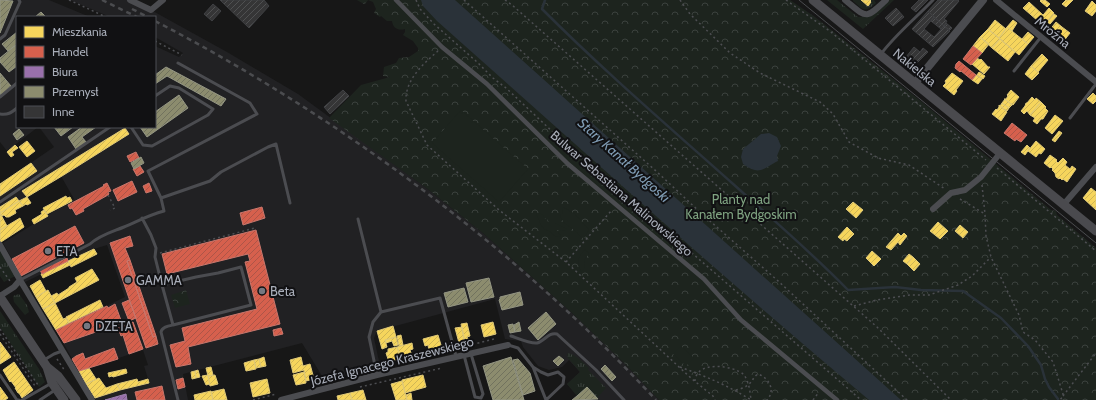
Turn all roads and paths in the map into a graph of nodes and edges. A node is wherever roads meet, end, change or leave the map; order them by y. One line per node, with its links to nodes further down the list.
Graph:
1 (19, 0): 19 (lane)
2 (70, 0): 17 (path)
3 (130, 0): 4 (street)
4 (163, 0)
5 (396, 0): 21 (street, Bulwar Sebastiana Malinowskiego)
6 (416, 0): 42 (path)
7 (464, 0): 103 (path)
8 (505, 0): 63 (path)
9 (680, 0): 40 (path)
10 (786, 0): 37 (path)
11 (813, 0): 23 (main road, Nakielska)
12 (845, 0): 13 (street)
13 (886, 0)
14 (933, 0): 23 (lane)
15 (983, 0): 28 (street)
16 (996, 0): 18 (street, Mroźna)
17 (104, 16)
18 (1042, 37): 25 (lane); 26 (street, Mroźna)
19 (0, 39)
20 (156, 42): 22 (path)
21 (442, 47): 47 (street, Bulwar Sebastiana Malinowskiego); 59 (path)
22 (182, 55)
23 (880, 55): 28 (main road, Nakielska)
24 (178, 63): 43 (lane)
25 (1014, 71)
26 (1096, 83): 33 (lane)
27 (16, 84): 30 (lane)
28 (915, 84): 36 (main road, Nakielska)
29 (156, 95): 35 (lane)
30 (0, 97)
31 (16, 109): 32 (lane)
32 (0, 114)
33 (1070, 118)
34 (109, 128): 44 (lane)
35 (132, 128)
36 (1001, 152): 37 (street); 46 (main road, Nakielska)
37 (991, 164): 39 (street); 56 (path)
38 (1096, 167): 46 (street)
39 (981, 178): 40 (street); 50 (path)
40 (951, 193): 48 (street); 50 (path)
41 (108, 195): 49 (path)
42 (625, 195): 47 (path); 102 (path)
43 (161, 198): 45 (lane); 51 (lane)
44 (0, 202)
45 (290, 203)
46 (1064, 204): 54 (main road, Nakielska)
47 (616, 205): 59 (path); 86 (street, Bulwar Sebastiana Malinowskiego)
48 (933, 209)
49 (110, 210)
50 (985, 214): 58 (path)
51 (142, 218): 60 (lane); 61 (lane)
52 (358, 220): 64 (lane)
53 (255, 228): 57 (path)
54 (1096, 231)
55 (0, 245): 60 (street)
56 (1096, 251)
57 (158, 254)
58 (991, 257): 63 (path); 89 (path)
59 (566, 262): 78 (path)
60 (20, 280): 62 (street); 70 (street)
61 (162, 285): 65 (lane); 65 (lane)
62 (0, 296): 75 (main road)
63 (853, 306): 104 (path)
64 (381, 312): 74 (lane); 81 (lane)
65 (173, 325): 95 (lane)
66 (0, 329): 87 (path)
67 (0, 334): 87 (path)
68 (511, 336): 97 (lane)
69 (508, 345): 71 (street, Józefa Ignacego Kraszewskiego); 76 (lane)
70 (62, 351): 75 (lane); 94 (street)
71 (471, 353): 73 (street, Józefa Ignacego Kraszewskiego); 73 (lane)
72 (1096, 353): 89 (path)
73 (464, 355): 74 (street, Józefa Ignacego Kraszewskiego)
74 (456, 357): 81 (street, Józefa Ignacego Kraszewskiego)
75 (45, 364): 84 (main road); 93 (main road)
76 (533, 366): 76 (lane)
77 (446, 367): 85 (path)
78 (679, 367): 79 (path); 82 (path)
79 (698, 374): 82 (path); 83 (path); 88 (path)
80 (0, 375): 90 (lane)
81 (377, 375): 96 (street, Józefa Ignacego Kraszewskiego)
82 (694, 381): 98 (path)
83 (748, 385): 88 (path); 88 (path); 99 (path)
84 (54, 386): 87 (lane); 91 (lane); 92 (main road)
85 (359, 388)
86 (823, 388): 100 (path); 101 (street, Bulwar Sebastiana Malinowskiego)
87 (40, 390): 90 (lane)
88 (736, 390)
89 (1063, 396): 105 (path)
90 (21, 400)
91 (40, 400)
92 (64, 400)
93 (76, 400)
94 (92, 400)
95 (178, 400)
96 (281, 400)
97 (624, 400)
98 (715, 400)
99 (767, 400)
100 (813, 400)
101 (836, 400)
102 (861, 400)
103 (907, 400)
104 (951, 400)
105 (1060, 400)

